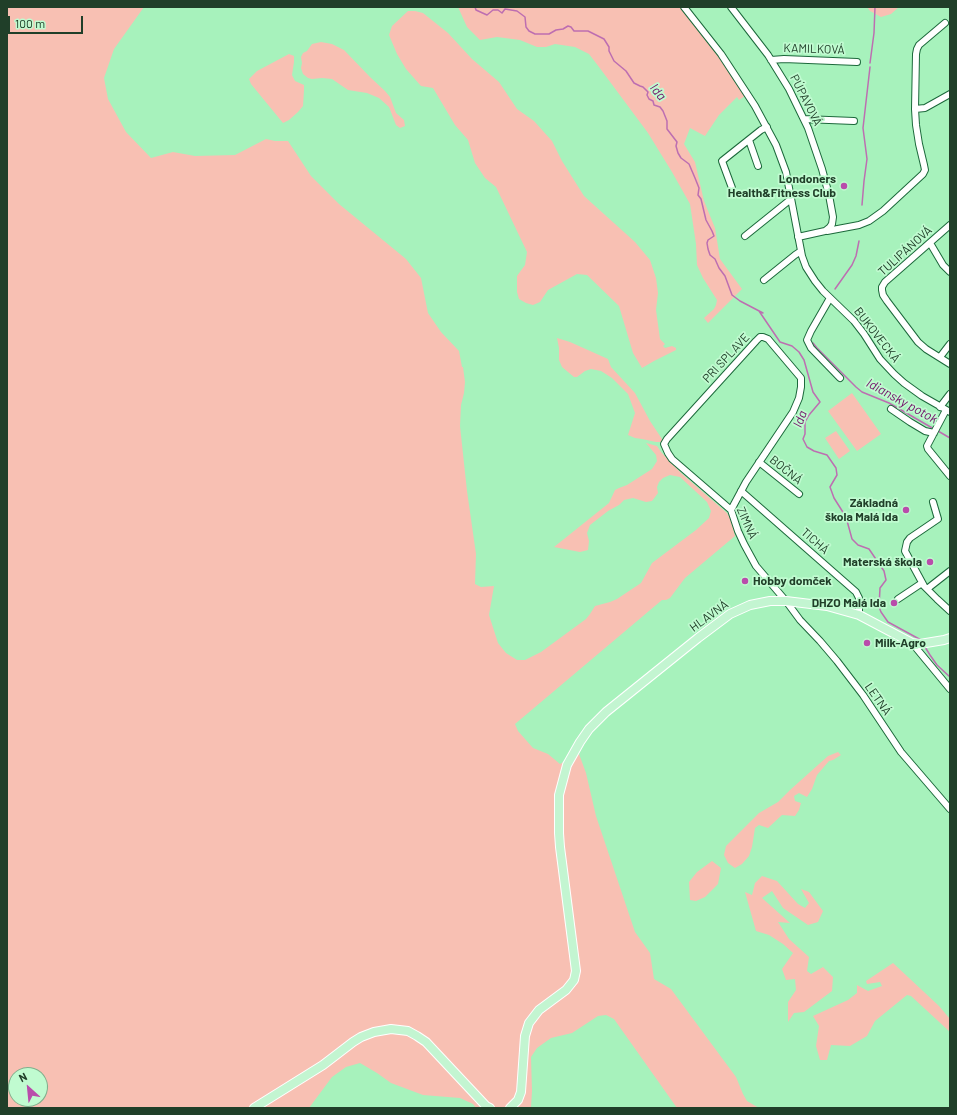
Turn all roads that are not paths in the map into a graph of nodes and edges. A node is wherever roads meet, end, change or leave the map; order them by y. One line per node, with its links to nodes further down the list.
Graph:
1 (684, 7): 10 (street, BUKOVECKÁ)
2 (731, 7): 4 (street, PÚPAVOVÁ)
3 (944, 23): 7 (street)
4 (771, 60): 5 (street, KAMILKOVÁ); 8 (street, PÚPAVOVÁ)
5 (857, 62)
6 (950, 94): 7 (street)
7 (915, 109): 16 (street)
8 (804, 119): 9 (street); 16 (street, PÚPAVOVÁ)
9 (854, 121)
10 (767, 127): 11 (street); 14 (street, BUKOVECKÁ)
11 (749, 140): 12 (street); 13 (street)
12 (758, 166)
13 (732, 188)
14 (791, 199): 17 (street); 18 (street, BUKOVECKÁ)
15 (950, 225): 19 (street, TULIPÁNOVÁ)
16 (825, 231): 18 (street)
17 (745, 236)
18 (798, 237): 20 (street, BUKOVECKÁ)
19 (930, 243): 21 (street); 25 (street, TULIPÁNOVÁ)
20 (802, 254): 22 (street); 23 (street, BUKOVECKÁ)
21 (950, 272)
22 (764, 280)
23 (830, 298): 27 (street); 30 (street, BUKOVECKÁ)
24 (950, 344): 25 (street)
25 (940, 357): 26 (street, TULIPÁNOVÁ)
26 (950, 364)
27 (840, 378)
28 (950, 394): 30 (street)
29 (891, 409): 31 (street)
30 (945, 410): 31 (street)
31 (936, 430): 34 (street)
32 (664, 444): 33 (street, PRI SPLAVE); 38 (street, ZIMNÁ)
33 (759, 462): 35 (street, PRI SPLAVE); 36 (street, BOČNÁ)
34 (950, 476)
35 (741, 491): 38 (street, PRI SPLAVE); 45 (street, TICHÁ)
36 (799, 494)
37 (933, 502): 40 (street)
38 (731, 510): 43 (street, ZIMNÁ)
39 (950, 571): 41 (street)
40 (922, 583): 41 (street); 42 (street)
41 (927, 590): 44 (street)
42 (898, 599)
43 (786, 601): 45 (main road, HLAVNÁ); 49 (street, LETNÁ); 52 (main road, HLAVNÁ)
44 (950, 611)
45 (859, 615): 47 (main road, HLAVNÁ)
46 (950, 638): 47 (main road)
47 (916, 644): 48 (street)
48 (950, 689)
49 (950, 809)
50 (254, 1108): 51 (main road)
51 (490, 1108)
52 (510, 1108)

